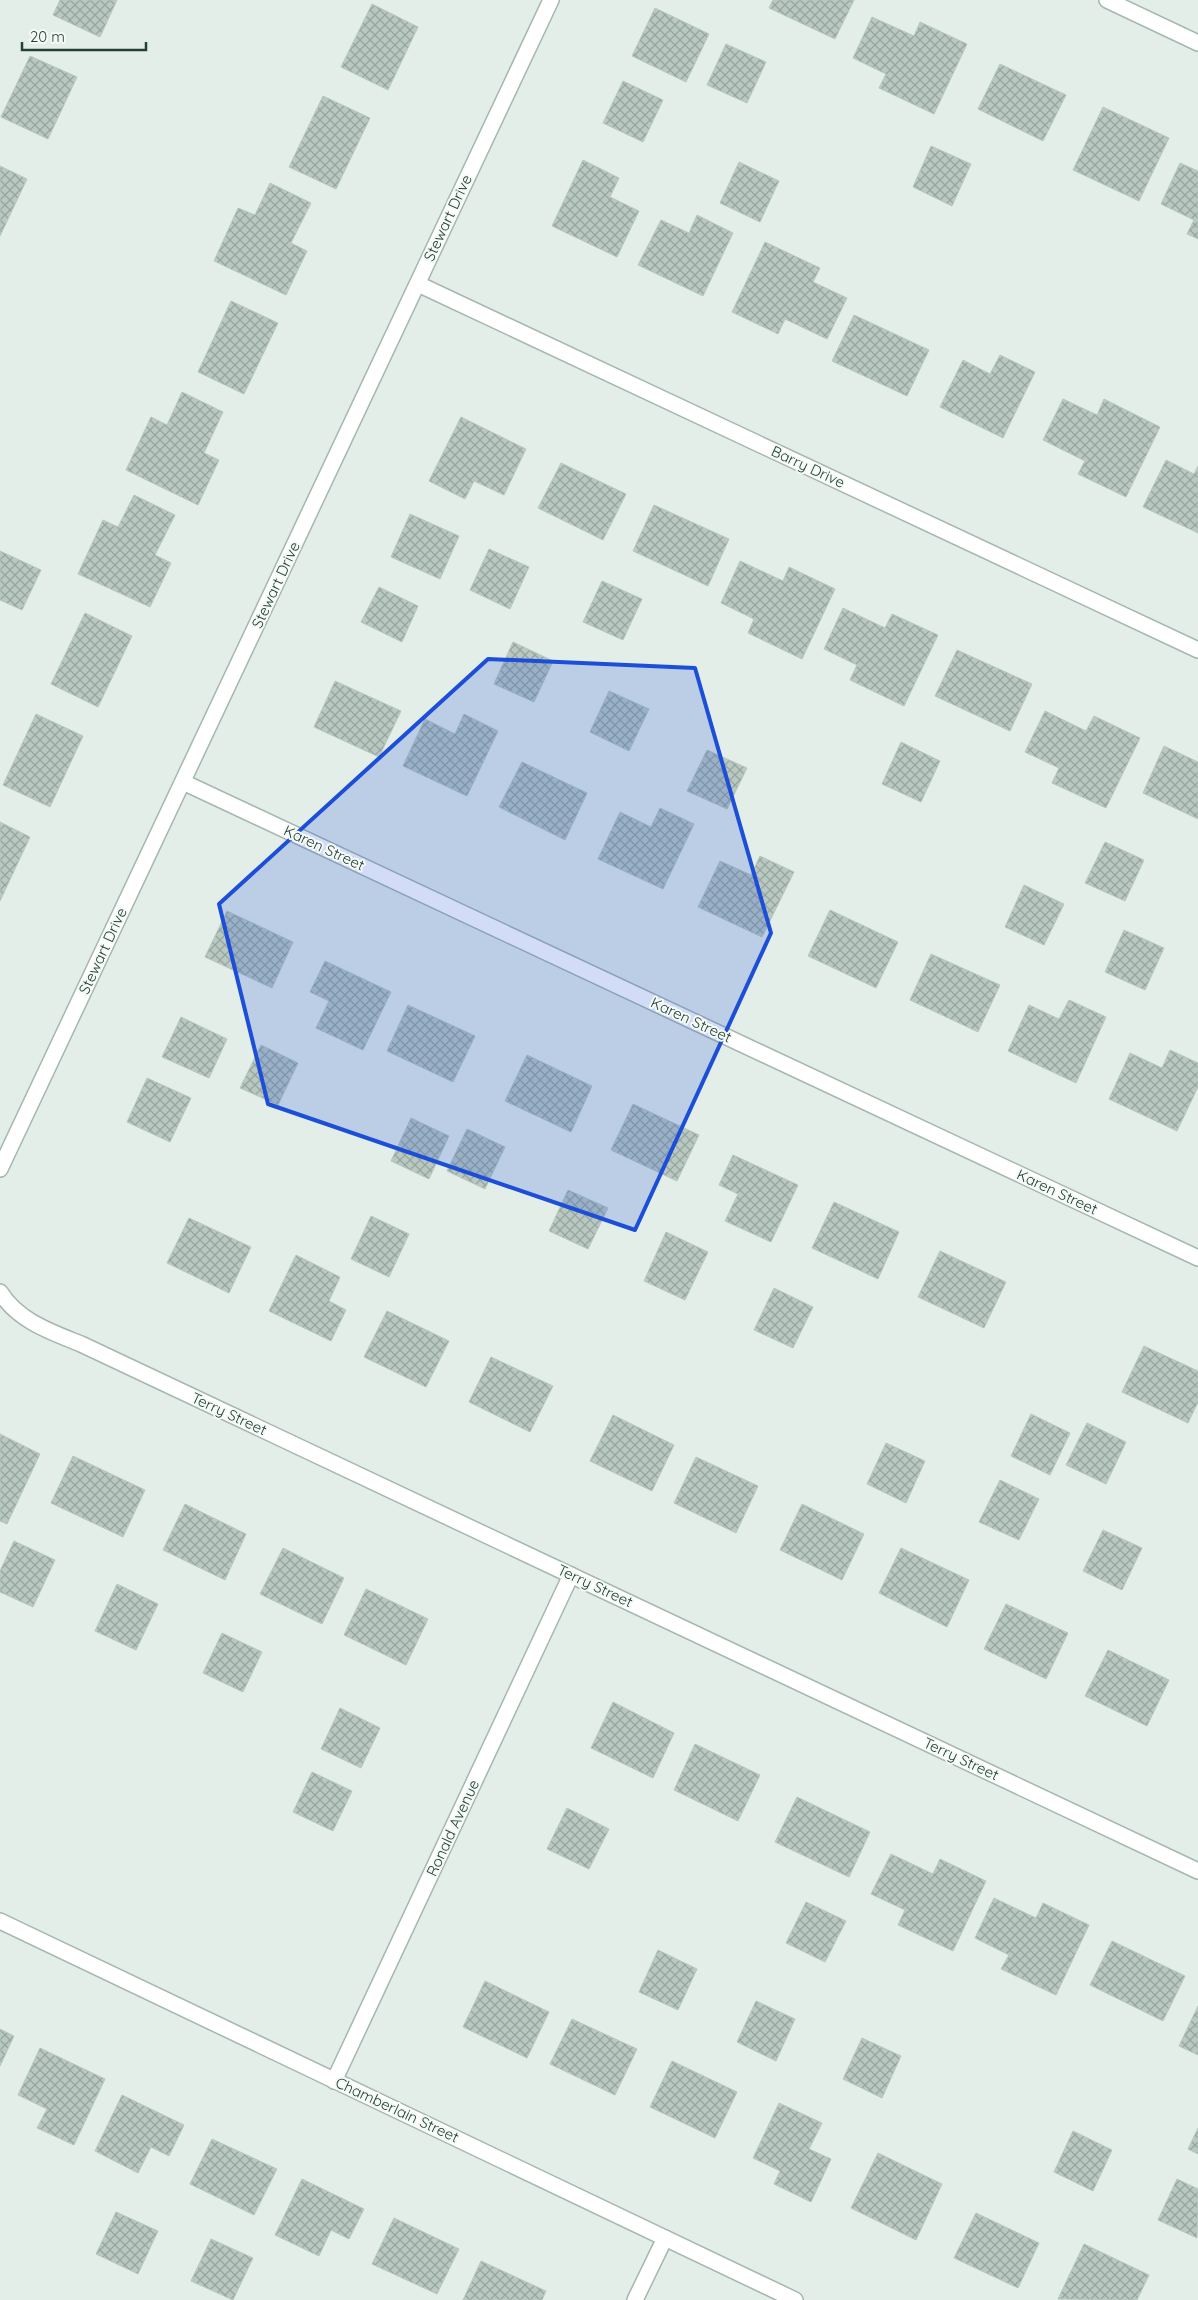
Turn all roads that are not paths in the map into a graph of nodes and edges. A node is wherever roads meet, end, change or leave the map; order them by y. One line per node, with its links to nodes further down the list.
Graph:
1 (551, 0): 4 (street, Stewart Drive)
2 (1108, 0): 3 (street)
3 (1198, 43)
4 (418, 284): 5 (street, Barry Drive); 6 (street, Stewart Drive)
5 (1198, 650)
6 (183, 782): 7 (street, Stewart Drive); 8 (street, Karen Street)
7 (0, 1169)
8 (1198, 1258)
9 (0, 1292): 10 (street, Terry Street)
10 (571, 1575): 11 (street, Terry Street); 13 (street, Ronald Avenue)
11 (1198, 1871)
12 (0, 1921): 13 (street, Chamberlain Street)
13 (334, 2081): 14 (street, Chamberlain Street)
14 (665, 2238): 15 (street); 16 (street, Chamberlain Street)
15 (635, 2300)
16 (795, 2300)

